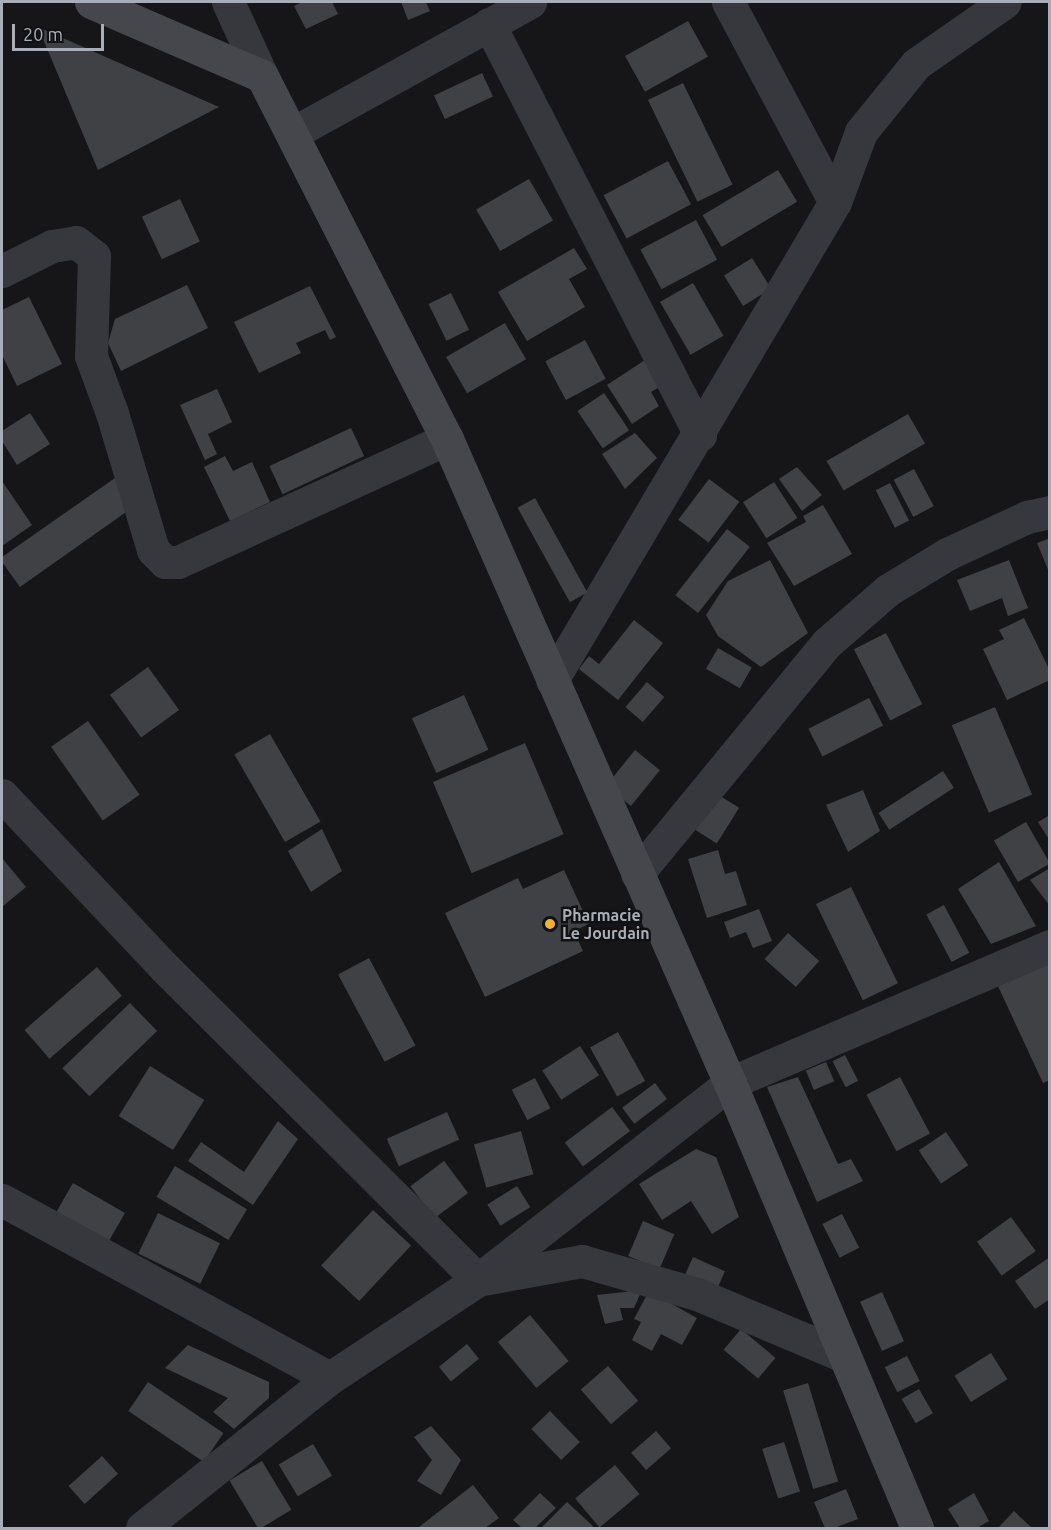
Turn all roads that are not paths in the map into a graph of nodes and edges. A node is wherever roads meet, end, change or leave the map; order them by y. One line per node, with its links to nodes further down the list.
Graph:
1 (91, 2): 7 (main road)
2 (228, 2): 7 (street)
3 (530, 2): 6 (street)
4 (728, 2): 9 (street)
5 (1005, 2): 9 (street)
6 (489, 24): 8 (street); 11 (street)
7 (262, 76): 8 (main road)
8 (293, 133): 12 (main road)
9 (836, 202): 11 (street)
10 (2, 271): 12 (street)
11 (700, 435): 14 (street)
12 (447, 439): 14 (main road)
13 (1050, 512): 16 (street)
14 (552, 680): 16 (main road)
15 (2, 795): 20 (street)
16 (637, 874): 18 (main road)
17 (1050, 946): 18 (street)
18 (730, 1083): 20 (street); 21 (main road)
19 (2, 1200): 22 (street)
20 (478, 1280): 21 (street); 22 (street)
21 (844, 1356): 24 (main road)
22 (330, 1378): 23 (street)
23 (142, 1528)
24 (917, 1528)

